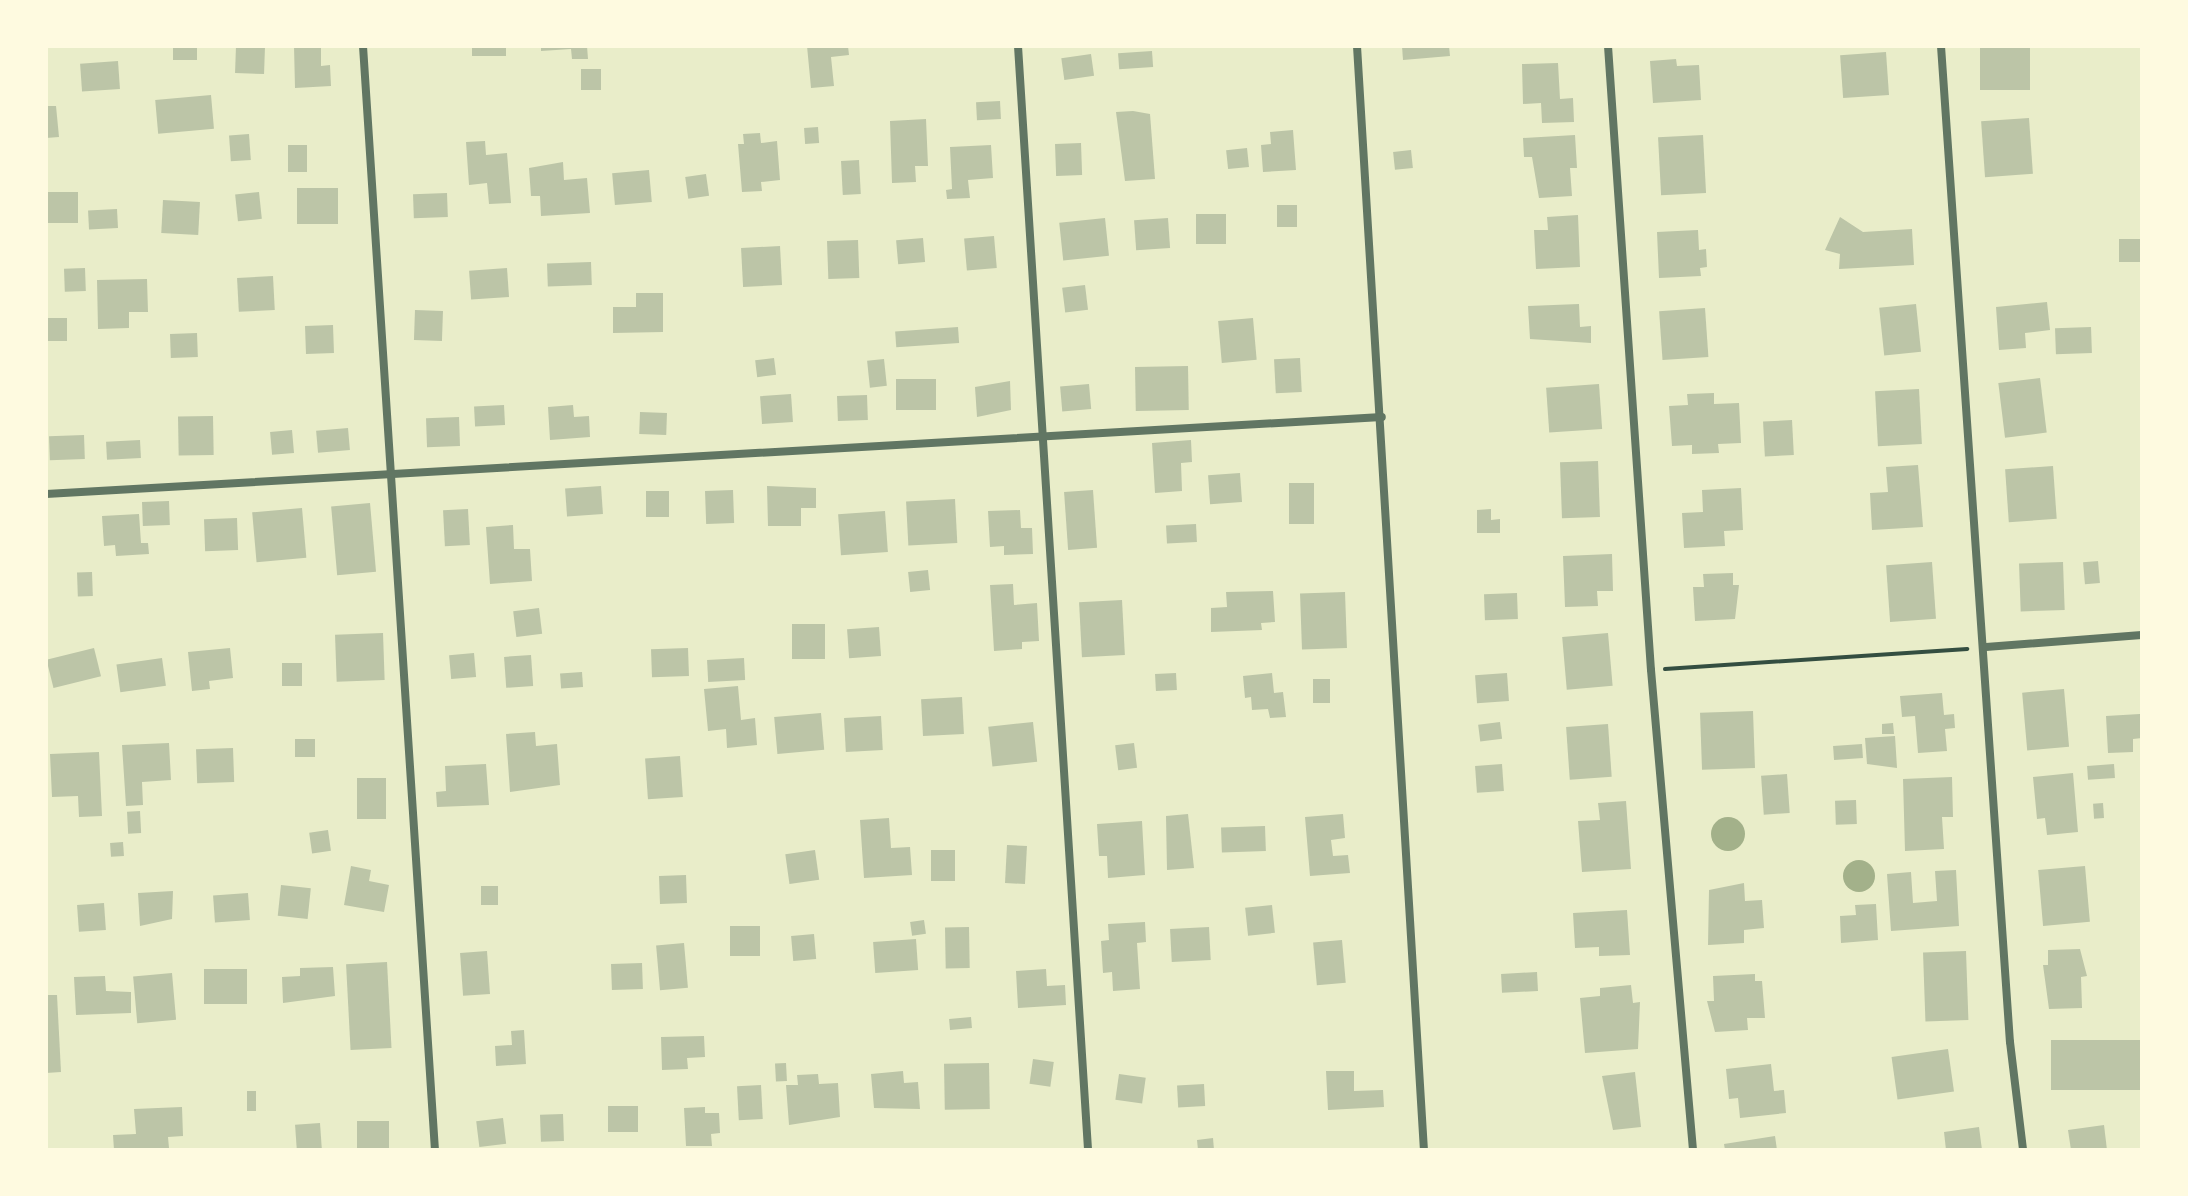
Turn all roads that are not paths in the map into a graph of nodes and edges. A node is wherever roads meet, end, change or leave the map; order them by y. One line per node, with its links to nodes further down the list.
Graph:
1 (363, 46): 8 (street)
2 (1018, 46): 7 (street)
3 (1357, 46): 6 (street)
4 (1608, 46): 15 (street)
5 (1941, 46): 11 (street)
6 (1382, 417): 7 (street); 14 (street)
7 (1043, 435): 8 (street); 13 (street)
8 (394, 475): 9 (street); 12 (street)
9 (46, 494)
10 (2142, 635): 11 (street)
11 (1986, 647): 16 (street)
12 (435, 1150)
13 (1088, 1150)
14 (1424, 1150)
15 (1693, 1150)
16 (2023, 1150)

